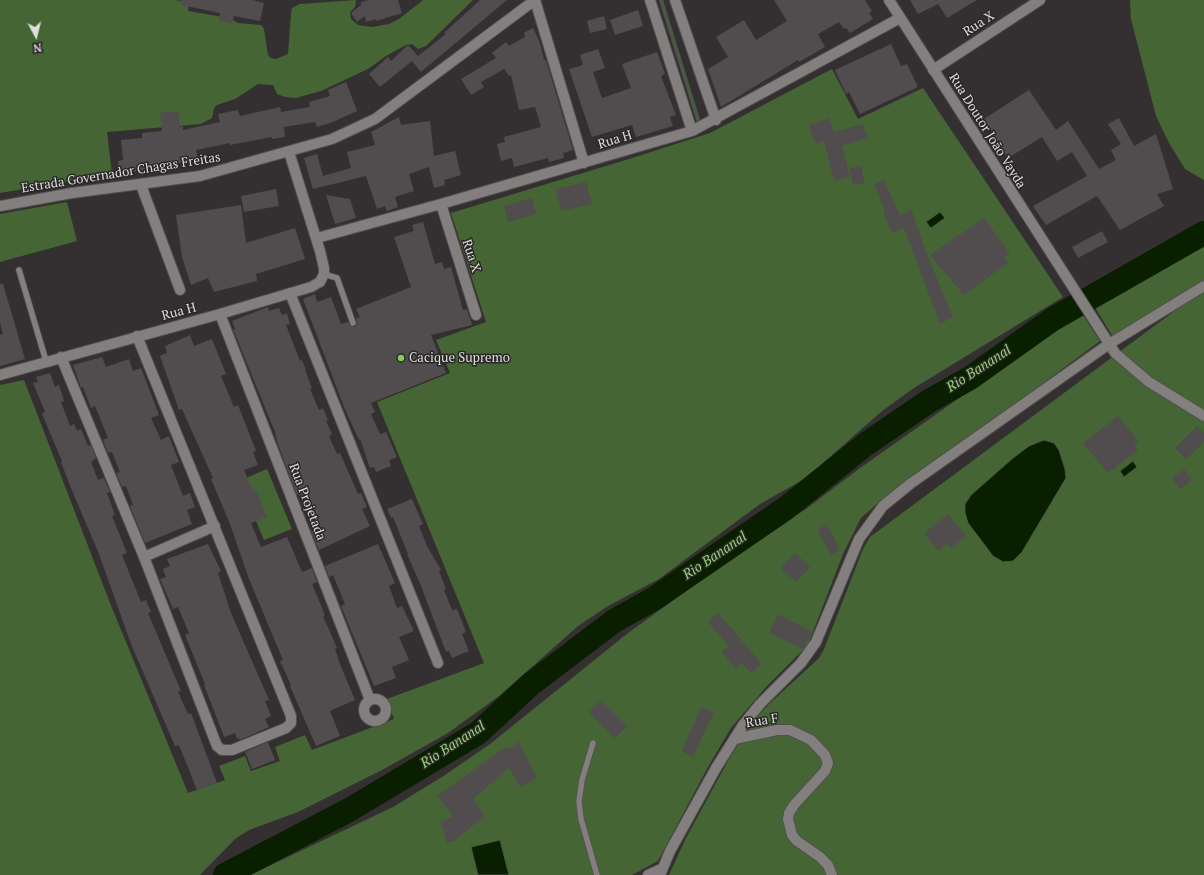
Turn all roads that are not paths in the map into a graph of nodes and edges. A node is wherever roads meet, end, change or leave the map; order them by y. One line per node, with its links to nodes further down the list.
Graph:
1 (535, 0): 10 (street, Estrada Governador Chagas Freitas); 11 (street)
2 (650, 0): 9 (street)
3 (675, 0): 8 (street)
4 (889, 0): 6 (street, Rua Doutor João Vayda)
5 (1040, 0): 7 (street, Rua X)
6 (900, 18): 7 (street, Rua Doutor João Vayda); 8 (street, Rua H)
7 (933, 70): 25 (street, Rua Doutor João Vayda)
8 (716, 120): 9 (street, Rua H)
9 (692, 131): 11 (street, Rua H)
10 (289, 152): 12 (street, Estrada Governador Chagas Freitas); 15 (street)
11 (584, 163): 13 (street, Rua H)
12 (141, 185): 14 (street, Estrada Governador Chagas Freitas); 19 (street)
13 (441, 204): 15 (street, Rua H); 22 (street, Rua X)
14 (0, 206)
15 (317, 238): 17 (street)
16 (19, 270): 27 (lane)
17 (324, 274): 20 (street, Rua H); 23 (lane)
18 (1204, 286): 25 (street)
19 (180, 290)
20 (290, 293): 21 (street, Rua H); 32 (street)
21 (220, 314): 24 (street, Rua H); 33 (street, Rua Projetada)
22 (476, 315)
23 (353, 323)
24 (137, 336): 26 (street, Rua H); 30 (street)
25 (1109, 344): 29 (street, Rua Doutor João Vayda); 34 (street)
26 (61, 357): 27 (street, Rua H); 31 (street)
27 (46, 361): 28 (street, Rua H)
28 (0, 375)
29 (1204, 416)
30 (215, 526): 31 (street); 31 (street)
31 (144, 557)
32 (438, 663)
33 (370, 700)
34 (734, 739): 36 (street); 39 (street, Rua F)
35 (593, 743): 37 (lane)
36 (661, 872): 38 (street)
37 (597, 875)
38 (648, 875)
39 (832, 875)

